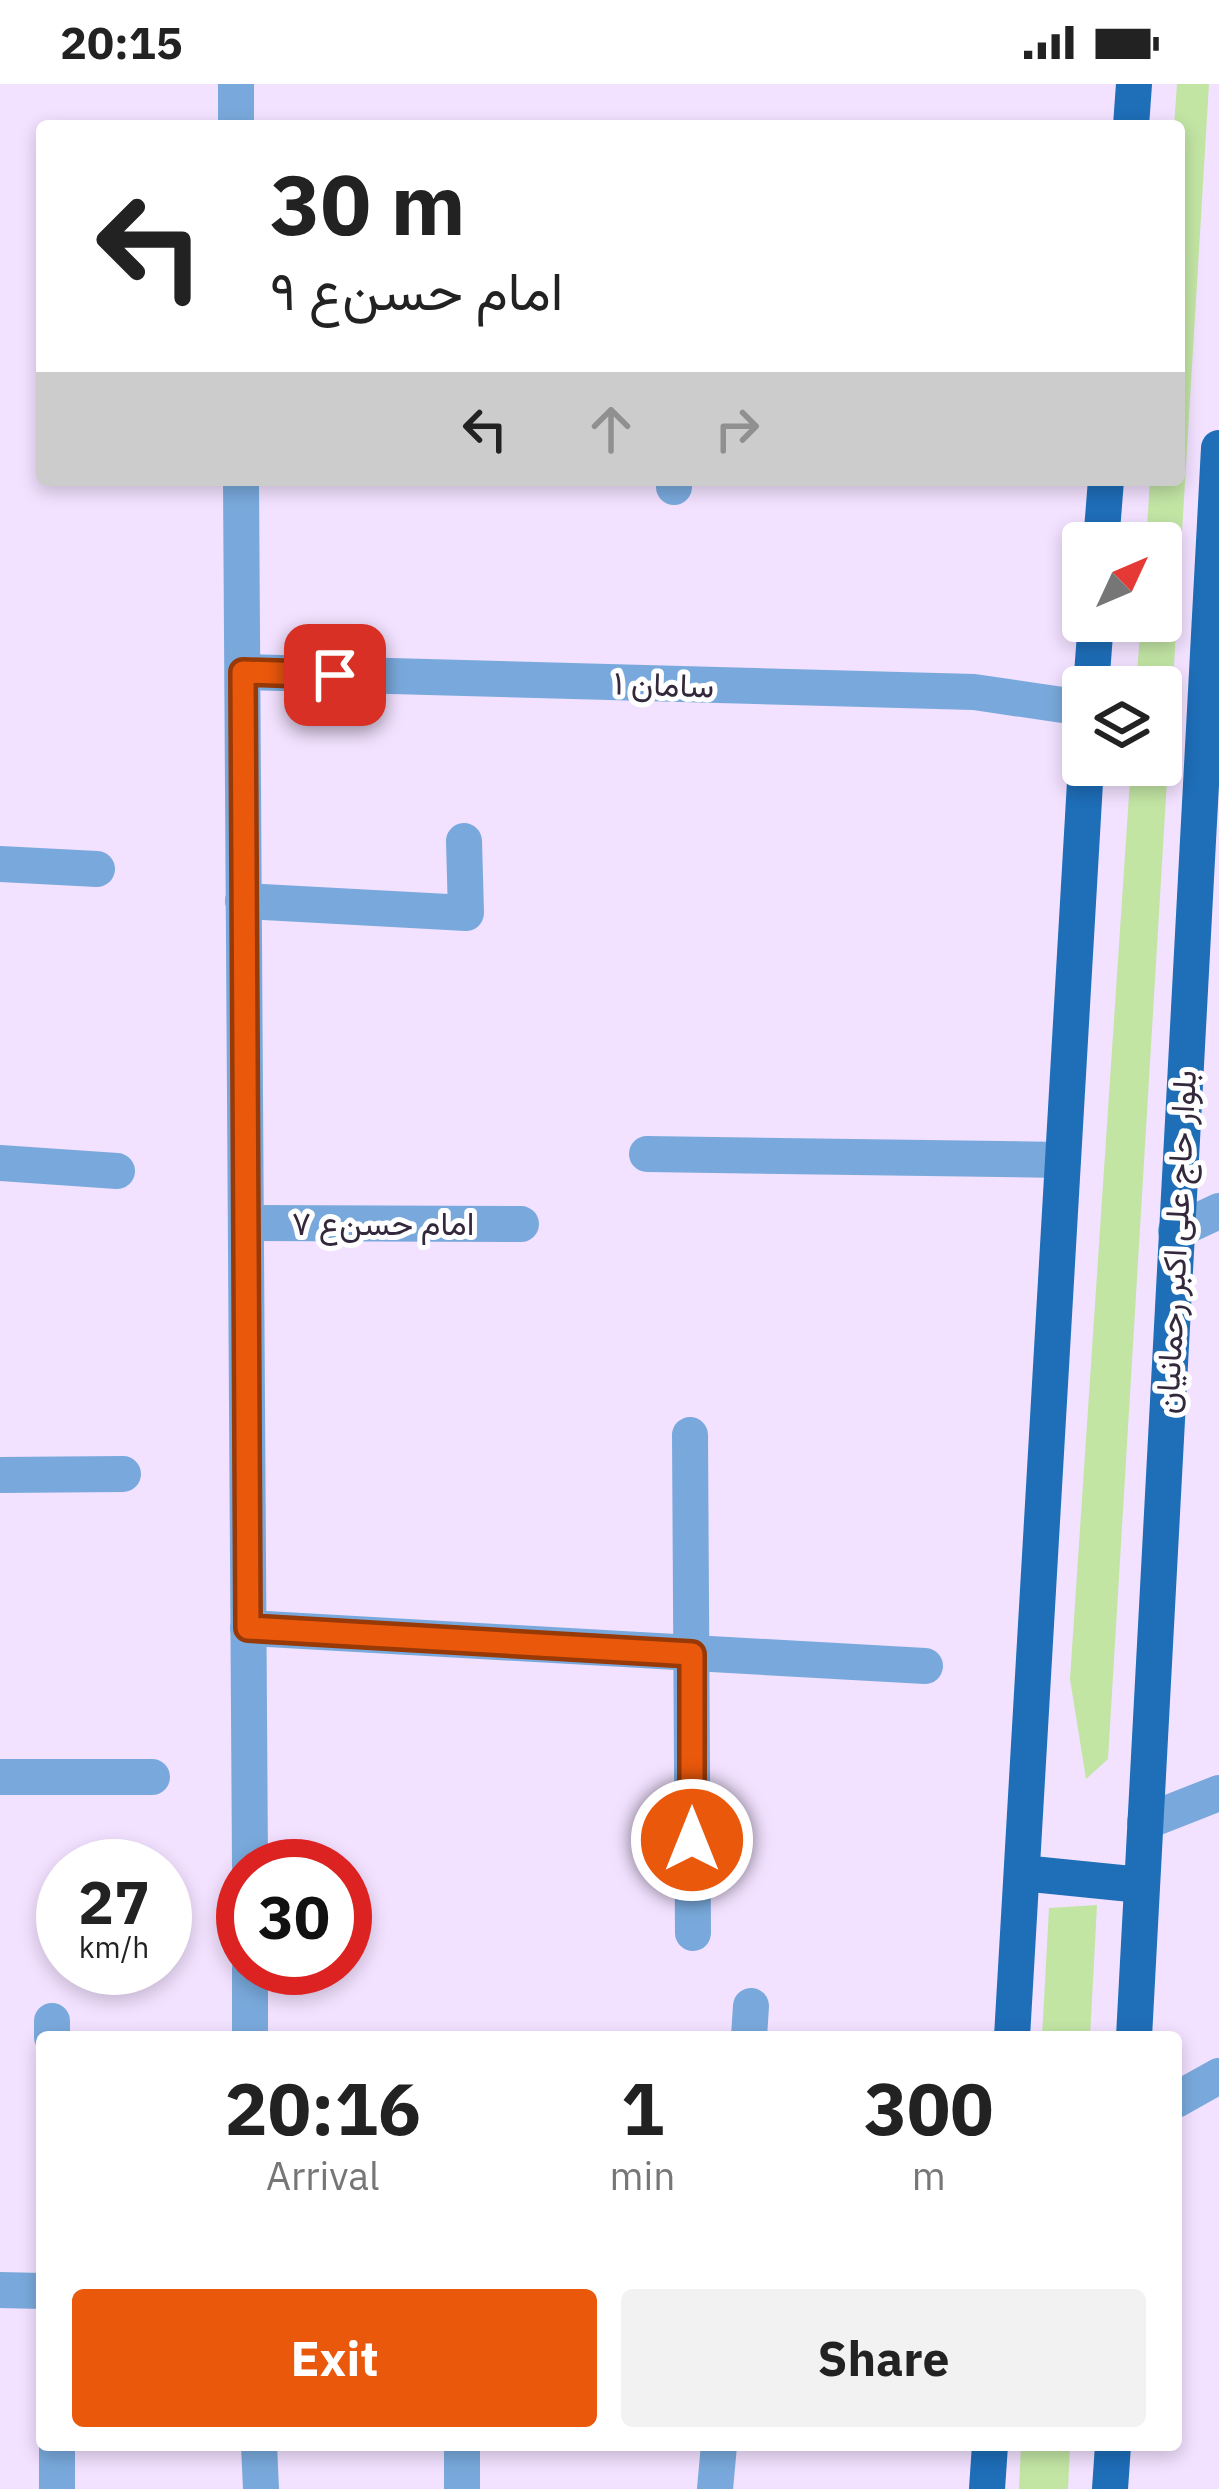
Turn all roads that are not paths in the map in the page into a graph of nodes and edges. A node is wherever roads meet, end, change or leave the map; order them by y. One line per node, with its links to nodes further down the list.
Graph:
1 (236, 84): 3 (street)
2 (1134, 84): 4 (main road)
3 (236, 120)
4 (1131, 120)
5 (1219, 448): 6 (main road, بلوار حاج علی اکبر رحمانیان)
6 (1218, 469): 24 (main road, بلوار حاج علی اکبر رحمانیان)
7 (241, 486): 10 (street)
8 (1106, 486): 9 (main road)
9 (1103, 522)
10 (243, 672): 11 (street, سامان ۱); 16 (street)
11 (1062, 705)
12 (1085, 786): 18 (main road)
13 (464, 841): 16 (street)
14 (0, 864): 15 (street)
15 (97, 869)
16 (243, 901): 22 (street)
17 (647, 1154): 18 (street)
18 (1063, 1160): 36 (main road)
19 (0, 1163): 20 (street)
20 (117, 1172)
21 (1219, 1211): 24 (street)
22 (246, 1223): 23 (street, امام حسن‌ع ۷); 28 (street)
23 (521, 1224)
24 (1176, 1231): 34 (main road, بلوار حاج علی اکبر رحمانیان)
25 (690, 1435): 29 (street)
26 (122, 1474): 27 (street)
27 (0, 1475)
28 (248, 1628): 29 (street); 35 (street)
29 (692, 1654): 30 (street); 38 (street)
30 (926, 1666)
31 (0, 1777): 32 (street)
32 (152, 1777)
33 (1219, 1793): 34 (street)
34 (1145, 1822): 37 (main road, بلوار حاج علی اکبر رحمانیان)
35 (250, 1839)
36 (1022, 1873): 37 (main road); 41 (main road)
37 (1141, 1885): 42 (main road, بلوار حاج علی اکبر رحمانیان)
38 (693, 1933)
39 (250, 1995): 40 (street)
40 (250, 2031)
41 (1012, 2031)
42 (1134, 2031)
43 (1219, 2076): 44 (street)
44 (1182, 2097)
45 (0, 2290): 46 (street)
46 (36, 2291)
47 (57, 2451): 53 (street)
48 (259, 2451): 54 (street)
49 (462, 2451): 55 (street)
50 (718, 2451): 56 (street)
51 (990, 2451): 57 (main road)
52 (1113, 2451): 58 (main road)
53 (57, 2489)
54 (261, 2489)
55 (462, 2489)
56 (715, 2489)
57 (987, 2489)
58 (1110, 2489)

